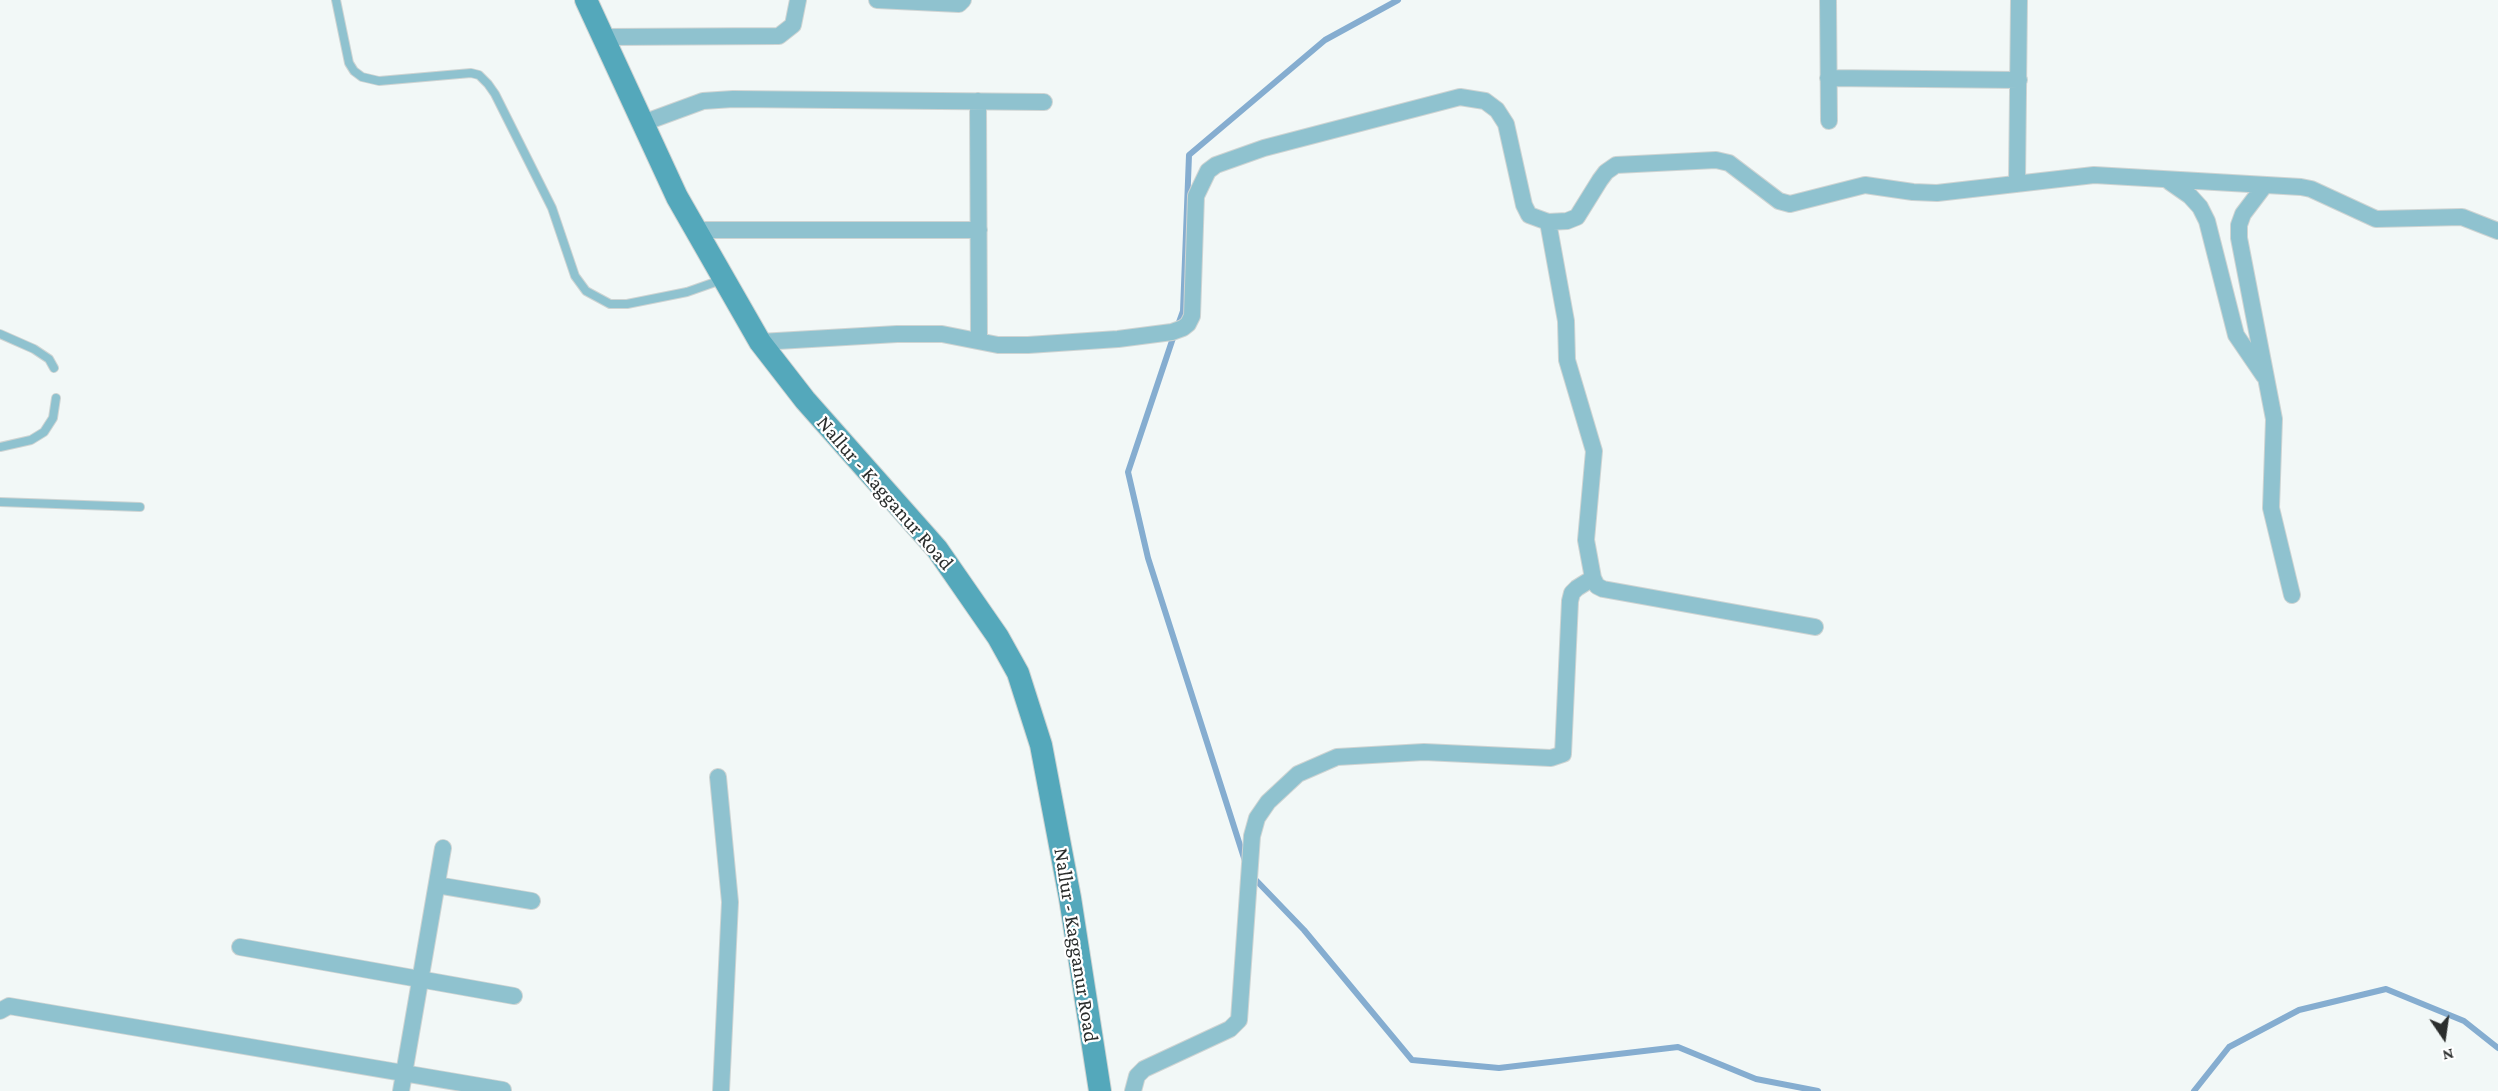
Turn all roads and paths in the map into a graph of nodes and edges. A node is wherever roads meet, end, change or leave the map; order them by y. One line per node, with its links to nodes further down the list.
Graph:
1 (336, 0): 22 (lane)
2 (586, 0): 8 (main road, Nallur - Kagganur Road)
3 (798, 0): 8 (street)
4 (877, 0): 5 (street)
5 (963, 0)
6 (1828, 0): 9 (street)
7 (2019, 0): 10 (street)
8 (604, 37): 14 (main road, Nallur - Kagganur Road)
9 (1828, 78): 10 (street); 13 (street)
10 (2019, 80): 16 (street)
11 (978, 101): 12 (street); 14 (street); 20 (street)
12 (1044, 102)
13 (1828, 121)
14 (643, 123): 19 (main road, Nallur - Kagganur Road)
15 (2165, 179): 16 (street); 17 (street); 27 (street)
16 (2017, 184): 18 (street)
17 (2265, 185): 21 (street); 27 (street)
18 (1548, 222): 24 (street); 32 (street)
19 (696, 230): 20 (street); 22 (main road, Nallur - Kagganur Road)
20 (979, 230): 24 (street)
21 (2498, 231)
22 (724, 279): 25 (main road, Nallur - Kagganur Road)
23 (0, 334): 26 (lane)
24 (979, 341): 25 (street)
25 (760, 342): 47 (main road, Nallur - Kagganur Road)
26 (54, 368)
27 (2266, 379): 33 (street)
28 (56, 398): 29 (lane)
29 (0, 447)
30 (0, 502): 31 (lane)
31 (140, 507)
32 (1593, 578): 34 (street); 48 (street)
33 (2292, 596)
34 (1815, 627)
35 (718, 777): 46 (street)
36 (443, 848): 37 (street)
37 (437, 885): 38 (street); 40 (street)
38 (532, 901)
39 (240, 947): 40 (street)
40 (422, 979): 41 (street); 43 (street)
41 (514, 996)
42 (0, 1011): 43 (street)
43 (404, 1073): 44 (street); 45 (street)
44 (503, 1090)
45 (401, 1091)
46 (721, 1091)
47 (1100, 1091)
48 (1133, 1091)

